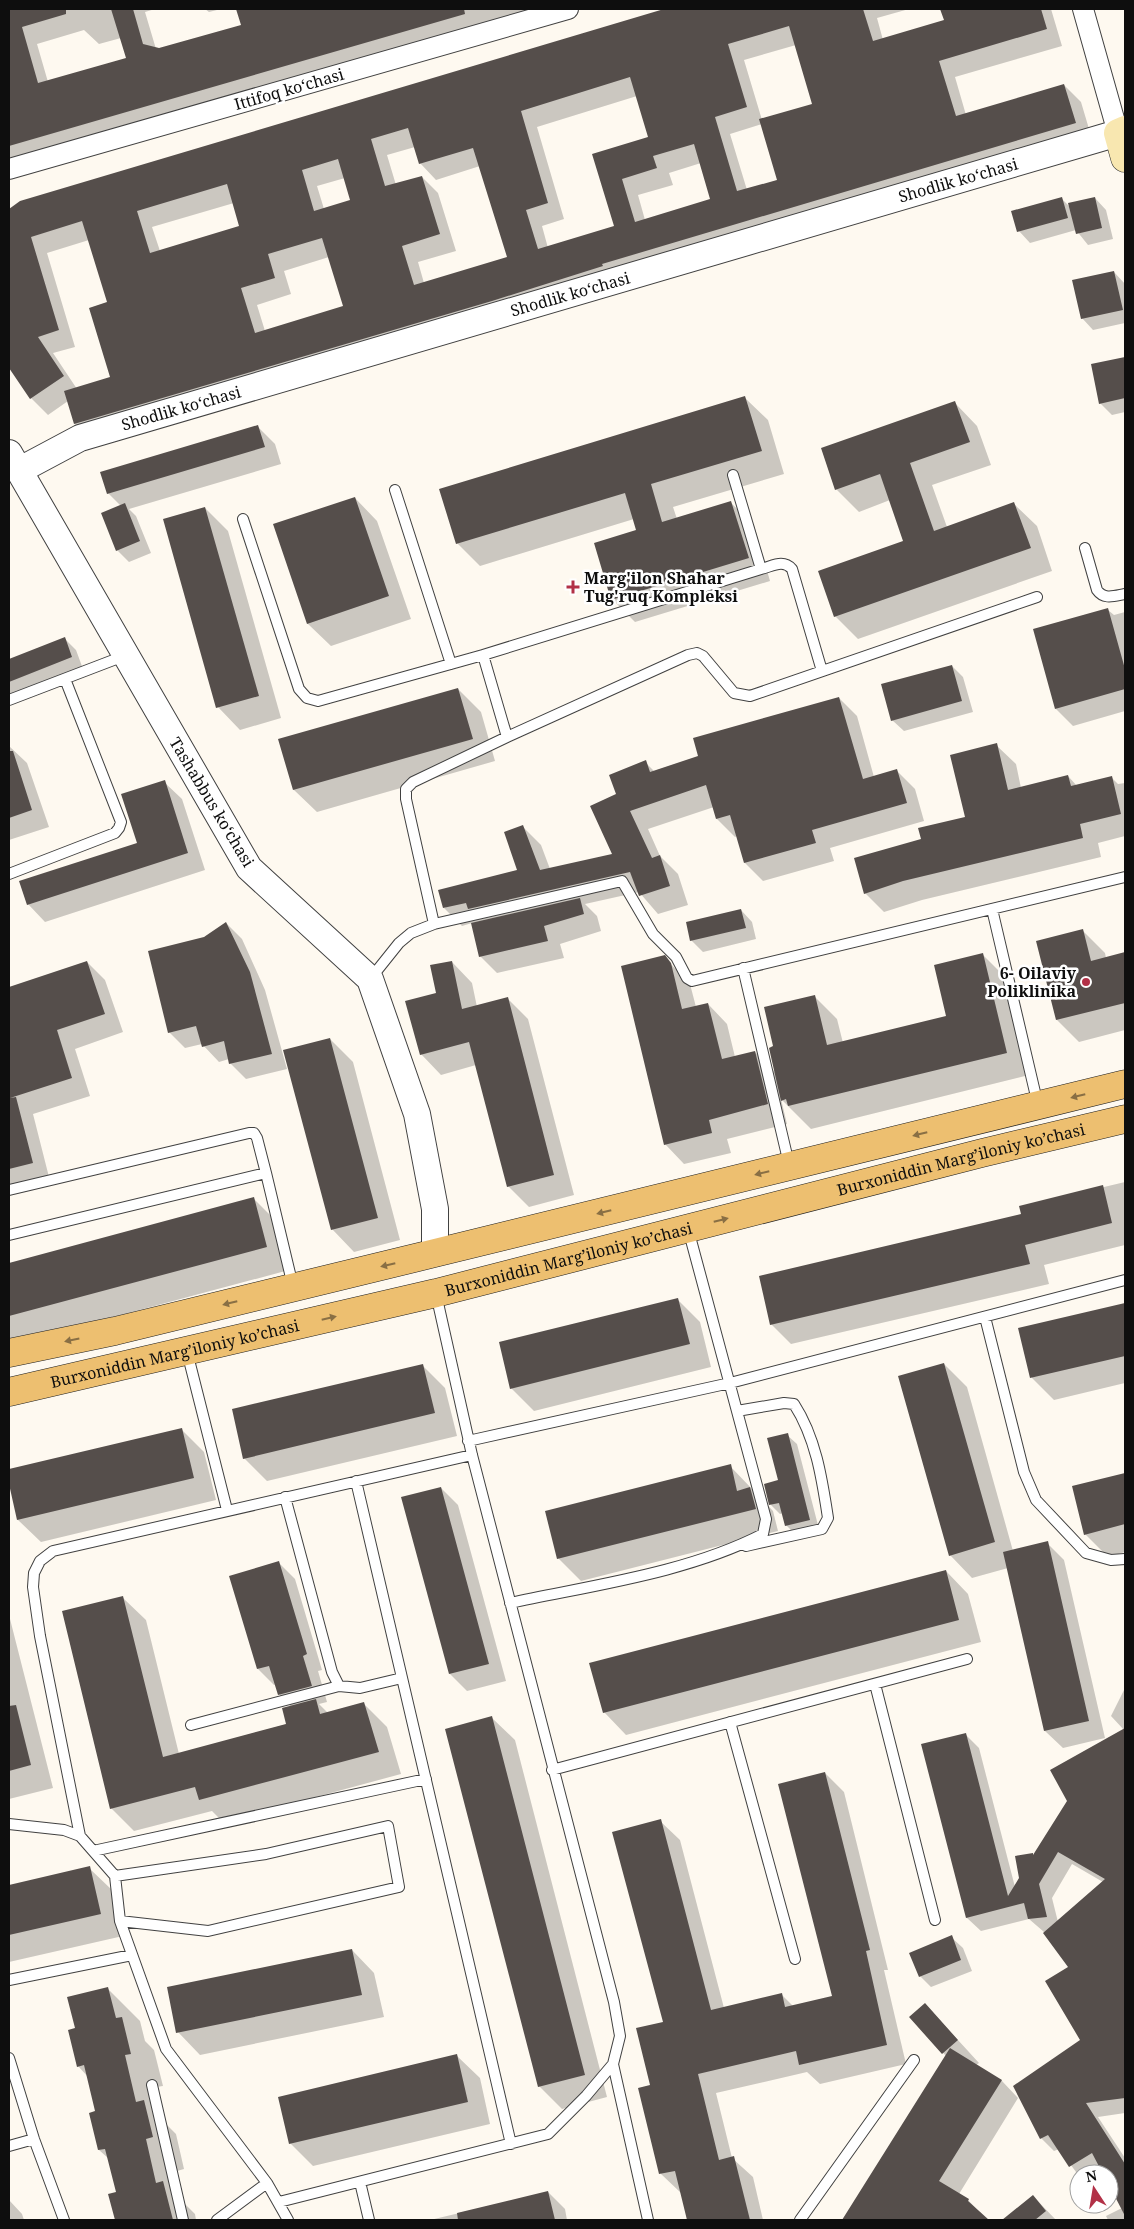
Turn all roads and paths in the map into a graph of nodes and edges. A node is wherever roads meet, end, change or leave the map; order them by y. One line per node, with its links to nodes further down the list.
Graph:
1 (568, 9): 4 (street, Ittifoq koʻchasi)
2 (1084, 9): 3 (street)
3 (1123, 140): 5 (street, Shodlik koʻchasi)
4 (9, 169)
5 (14, 462): 13 (street, Tashabbus koʻchasi)
6 (733, 475): 10 (lane)
7 (395, 490): 15 (lane)
8 (243, 519): 15 (lane)
9 (1085, 548): 11 (lane)
10 (761, 569): 14 (lane); 16 (lane)
11 (1125, 594)
12 (1037, 597): 16 (lane)
13 (126, 655): 17 (lane); 25 (street, Tashabbus koʻchasi)
14 (483, 655): 15 (lane); 19 (lane)
15 (451, 664)
16 (822, 671): 19 (lane)
17 (65, 678): 18 (lane); 20 (lane)
18 (9, 700)
19 (507, 737): 23 (lane)
20 (9, 874)
21 (1125, 877): 22 (lane)
22 (992, 909): 24 (lane); 27 (lane)
23 (434, 924): 24 (lane); 25 (lane)
24 (743, 968): 29 (lane)
25 (370, 979): 34 (street, Tashabbus koʻchasi)
26 (1125, 1084): 27 (main road, one-way to 27)
27 (1038, 1105): 29 (main road, one-way to 29)
28 (1125, 1119): 32 (main road, Burxoniddin Marg’iloniy ko’chasi, one-way to 28)
29 (790, 1166): 34 (main road, one-way to 34)
30 (266, 1173): 31 (lane); 33 (lane); 36 (lane)
31 (9, 1190)
32 (688, 1228): 37 (main road, Burxoniddin Marg’iloniy ko’chasi); 41 (lane)
33 (9, 1235)
34 (435, 1254): 36 (main road, one-way to 36); 37 (main road)
35 (1125, 1280): 38 (lane)
36 (293, 1288): 40 (main road, one-way to 40)
37 (436, 1293): 39 (main road, Burxoniddin Marg’iloniy ko’chasi, one-way to 37); 44 (lane)
38 (984, 1317): 41 (lane); 50 (lane)
39 (187, 1351): 42 (main road, Burxoniddin Marg’iloniy ko’chasi); 48 (lane)
40 (9, 1353)
41 (730, 1383): 43 (lane); 44 (lane)
42 (9, 1392)
43 (737, 1411): 49 (lane); 49 (lane)
44 (468, 1441): 45 (lane)
45 (472, 1455): 46 (lane); 51 (lane)
46 (356, 1481): 47 (lane); 53 (lane)
47 (285, 1497): 48 (lane); 55 (lane)
48 (227, 1510): 61 (lane)
49 (733, 1549): 51 (lane)
50 (1125, 1559)
51 (510, 1603): 58 (lane)
52 (967, 1659): 54 (lane)
53 (402, 1678): 55 (lane); 59 (lane)
54 (875, 1684): 56 (lane); 64 (lane)
55 (339, 1686): 57 (lane)
56 (730, 1722): 58 (lane); 67 (lane)
57 (191, 1725)
58 (552, 1770): 71 (lane)
59 (426, 1779): 62 (lane); 74 (lane)
60 (10, 1825): 61 (lane)
61 (80, 1836): 62 (lane)
62 (93, 1851): 63 (lane)
63 (115, 1876): 65 (lane); 65 (lane)
64 (935, 1920)
65 (120, 1921): 66 (lane)
66 (132, 1954): 68 (lane); 77 (lane)
67 (794, 1959)
68 (9, 1980)
69 (9, 2058): 73 (lane)
70 (914, 2060): 85 (lane)
71 (613, 2064): 74 (lane); 84 (lane)
72 (152, 2084): 80 (lane)
73 (34, 2139): 75 (lane); 79 (lane)
74 (511, 2144): 76 (lane)
75 (9, 2146)
76 (360, 2182): 78 (lane); 83 (lane)
77 (267, 2183): 78 (lane); 81 (lane)
78 (278, 2202): 82 (lane)
79 (64, 2220)
80 (182, 2220)
81 (217, 2220)
82 (288, 2220)
83 (369, 2220)
84 (648, 2220)
85 (800, 2220)

